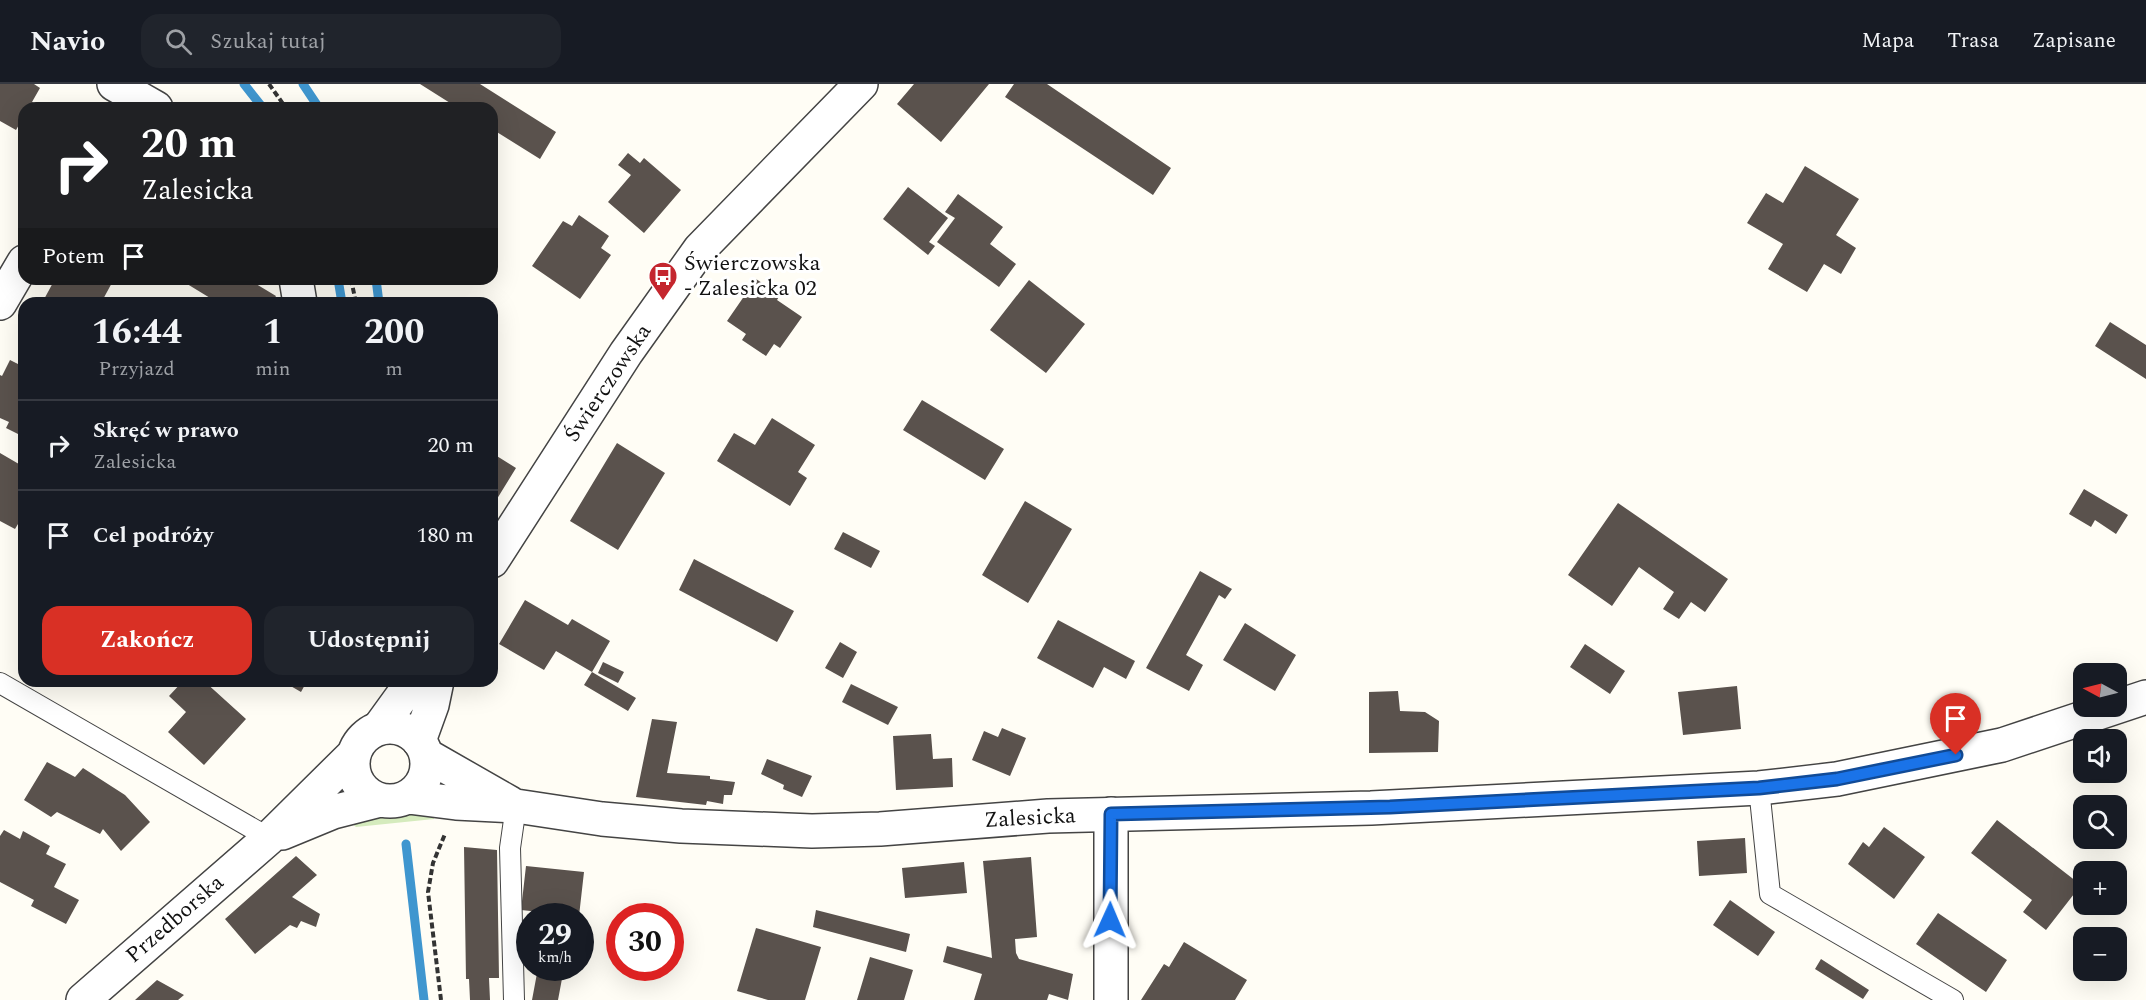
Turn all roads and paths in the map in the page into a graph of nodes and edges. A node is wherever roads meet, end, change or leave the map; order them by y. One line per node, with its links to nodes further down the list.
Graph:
1 (269, 84): 5 (path)
2 (861, 84): 8 (street, Świerczowska)
3 (118, 94): 4 (street)
4 (140, 102)
5 (282, 102)
6 (18, 272): 7 (street)
7 (0, 303)
8 (498, 552)
9 (0, 683): 21 (lane)
10 (409, 687): 13 (street)
11 (436, 687): 14 (street)
12 (2146, 698): 16 (street, Zalesicka)
13 (379, 728): 14 (street); 15 (street)
14 (422, 748): 17 (street); 18 (street, Zalesicka)
15 (354, 754): 17 (street); 21 (street, Przedborska)
16 (1759, 788): 19 (street, Zalesicka); 26 (lane)
17 (394, 798): 18 (street, Zalesicka); 21 (street, Przedborska)
18 (516, 806): 19 (street, Zalesicka); 24 (lane)
19 (1111, 814): 25 (street)
20 (448, 825): 23 (path)
21 (269, 838): 22 (street, Przedborska)
22 (83, 1000)
23 (441, 1000)
24 (514, 1000)
25 (1111, 1000)
26 (1953, 1000)

